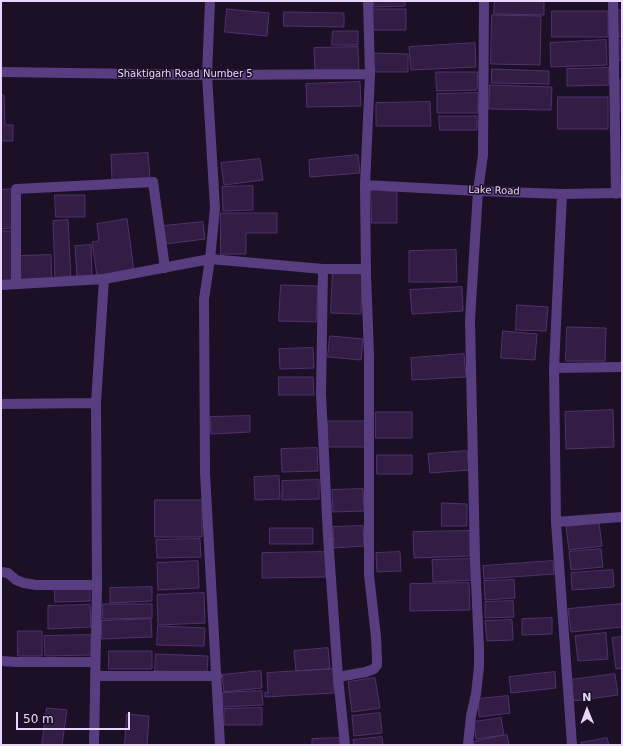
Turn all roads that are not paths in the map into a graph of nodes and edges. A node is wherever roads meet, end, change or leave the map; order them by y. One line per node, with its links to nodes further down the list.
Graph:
1 (210, 1): 7 (street)
2 (368, 1): 6 (street)
3 (484, 1): 9 (street)
4 (613, 1): 10 (street)
5 (1, 72): 7 (street, Shaktigarh Road Number 5)
6 (370, 74): 7 (street, Shaktigarh Road Number 5); 8 (street)
7 (207, 75): 12 (street)
8 (365, 184): 9 (street, Lake Road); 15 (street)
9 (478, 191): 11 (street, Lake Road); 35 (street)
10 (619, 193): 11 (street, Lake Road)
11 (562, 194): 20 (street)
12 (210, 259): 13 (street); 14 (street); 30 (street)
13 (165, 268): 16 (street); 17 (street)
14 (323, 269): 15 (street); 31 (street)
15 (366, 269): 31 (street)
16 (104, 280): 17 (street); 21 (street)
17 (16, 284): 18 (street)
18 (1, 285)
19 (622, 367): 20 (street)
20 (554, 368): 24 (street)
21 (96, 403): 22 (street); 26 (street)
22 (1, 404)
23 (622, 517): 24 (street)
24 (556, 522): 36 (street)
25 (1, 572): 26 (street)
26 (97, 585): 28 (street)
27 (1, 661): 28 (street)
28 (96, 662): 29 (street)
29 (95, 676): 30 (street); 32 (street)
30 (217, 676): 33 (street)
31 (338, 677): 34 (street)
32 (94, 745)
33 (220, 745)
34 (346, 745)
35 (468, 745)
36 (572, 745)

